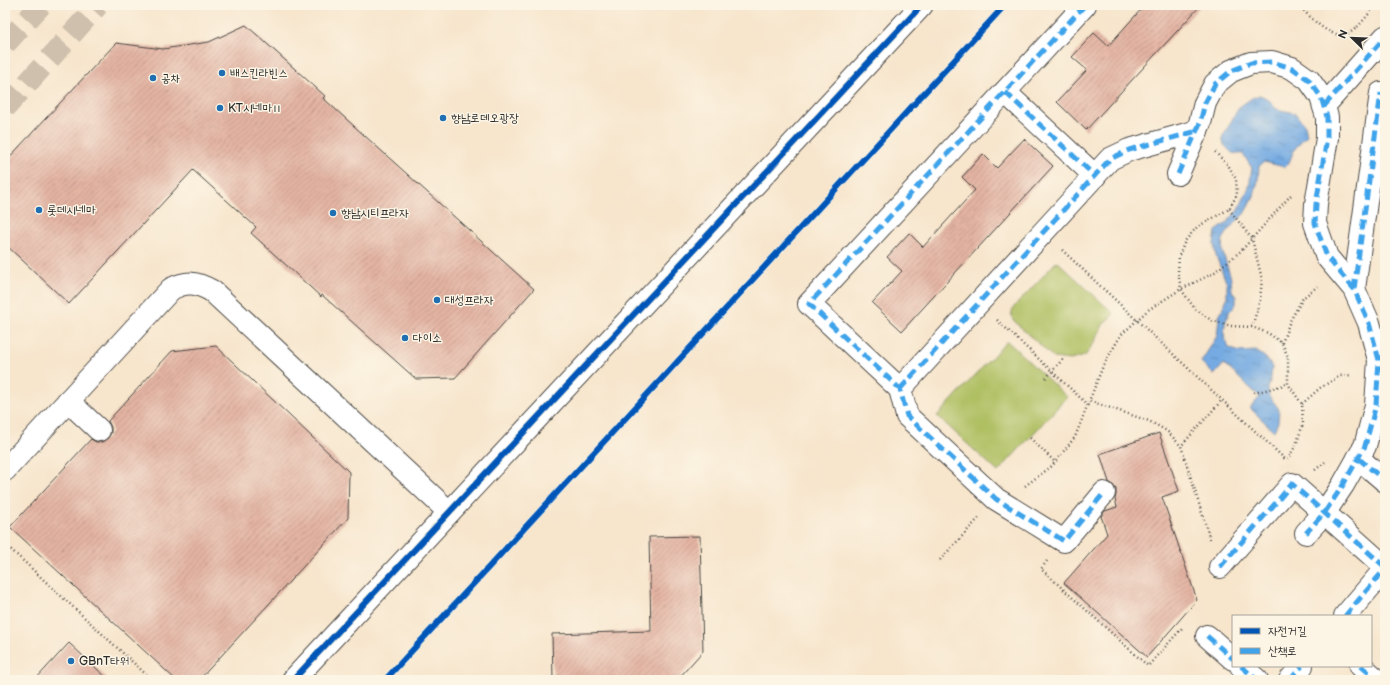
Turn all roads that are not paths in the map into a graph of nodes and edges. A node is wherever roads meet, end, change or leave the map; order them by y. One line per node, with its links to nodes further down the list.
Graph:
1 (922, 5): 19 (street)
2 (1085, 5): 4 (street)
3 (1385, 37): 6 (street)
4 (1005, 92): 9 (street); 12 (street)
5 (1381, 93): 10 (street)
6 (1324, 106): 7 (street); 10 (street)
7 (1195, 135): 8 (street); 9 (street)
8 (1178, 174)
9 (1095, 176): 12 (street)
10 (1354, 290): 11 (street)
11 (1382, 364): 15 (street)
12 (900, 389): 18 (street)
13 (68, 401): 14 (street); 16 (street); 19 (street)
14 (99, 430)
15 (1358, 458): 17 (street); 20 (street)
16 (5, 470)
17 (1385, 481)
18 (1104, 493)
19 (449, 512): 30 (street)
20 (1324, 512): 21 (street); 22 (street); 23 (street)
21 (1306, 533)
22 (1220, 567)
23 (1385, 568): 24 (street)
24 (1346, 615)
25 (1207, 636): 26 (street)
26 (1232, 658)
27 (1242, 667): 31 (street)
28 (1301, 667): 32 (street)
29 (1362, 667): 33 (street)
30 (293, 680)
31 (1257, 680)
32 (1290, 680)
33 (1377, 680)

